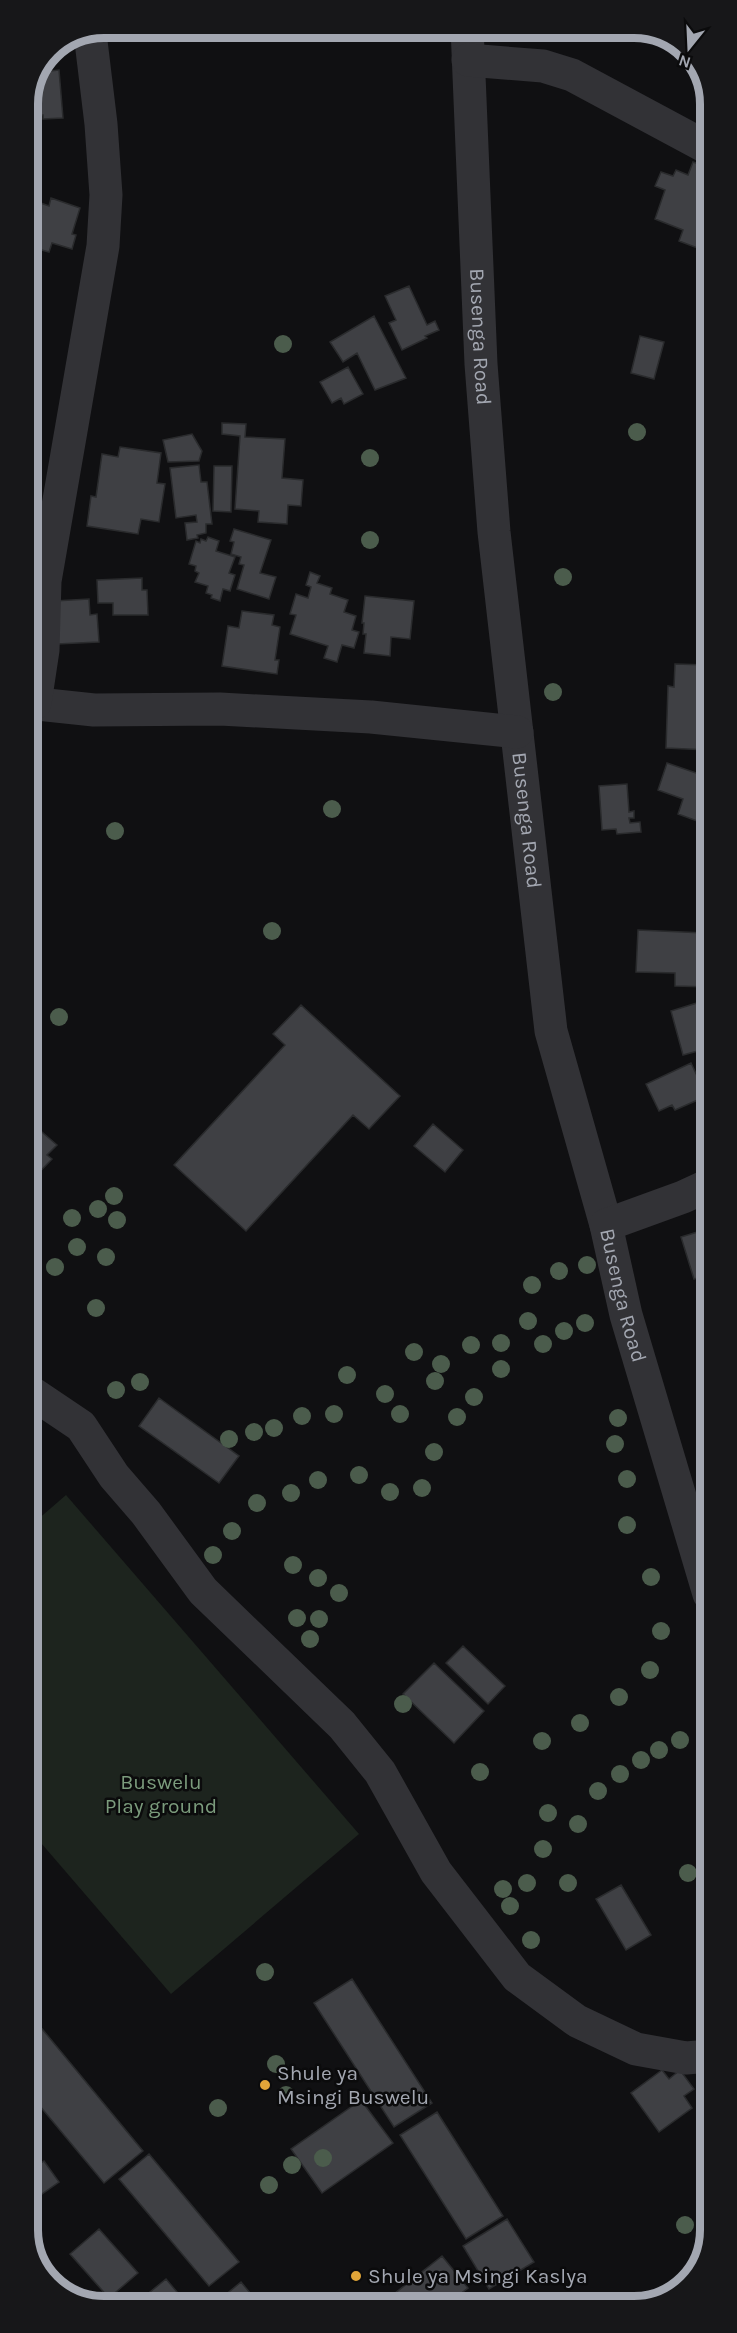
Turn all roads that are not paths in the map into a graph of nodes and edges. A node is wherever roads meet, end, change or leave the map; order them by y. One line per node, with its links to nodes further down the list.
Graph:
1 (467, 38): 3 (street, Busenga Road)
2 (91, 39): 5 (street)
3 (468, 60): 4 (street); 7 (street, Busenga Road)
4 (700, 144)
5 (37, 679)
6 (37, 704): 7 (street)
7 (517, 732): 9 (street, Busenga Road)
8 (700, 1189): 9 (street)
9 (606, 1225): 11 (street, Busenga Road)
10 (37, 1396): 12 (street)
11 (700, 1540)
12 (700, 2057)

